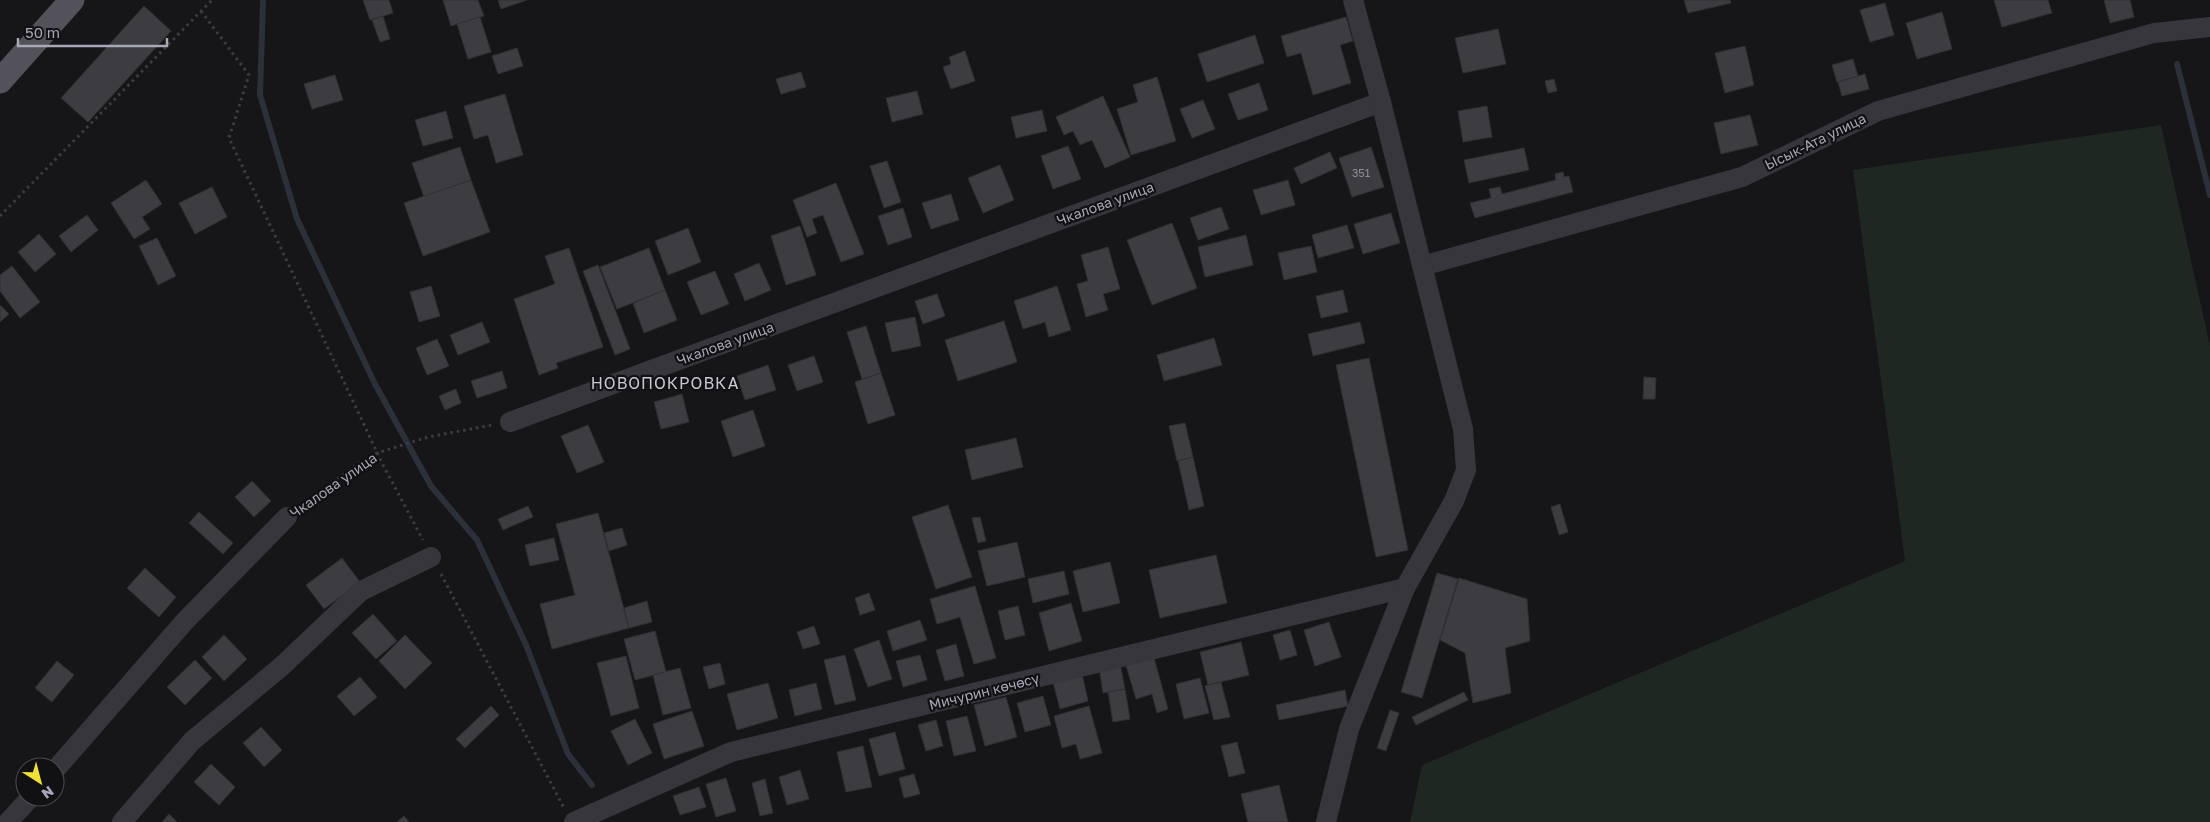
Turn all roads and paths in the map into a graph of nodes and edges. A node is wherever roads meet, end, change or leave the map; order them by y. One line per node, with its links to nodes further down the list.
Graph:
1 (72, 0): 6 (main road)
2 (212, 0): 4 (path)
3 (1353, 0): 7 (street)
4 (201, 11): 8 (path); 11 (path)
5 (2210, 27): 9 (street, Ысык-Ата улица)
6 (0, 81)
7 (1381, 102): 9 (street); 10 (street, Чкалова улица)
8 (0, 216)
9 (1422, 266): 14 (street)
10 (510, 422): 11 (path, Чкалова улица)
11 (377, 453): 12 (path, Чкалова улица); 13 (path)
12 (287, 517): 15 (street, Чкалова улица)
13 (431, 556): 17 (path); 19 (street)
14 (1405, 588): 17 (street, Мичурин көчөсү); 20 (street)
15 (65, 759)
16 (22, 807): 18 (street)
17 (570, 818)
18 (8, 822)
19 (122, 822)
20 (1326, 822)

